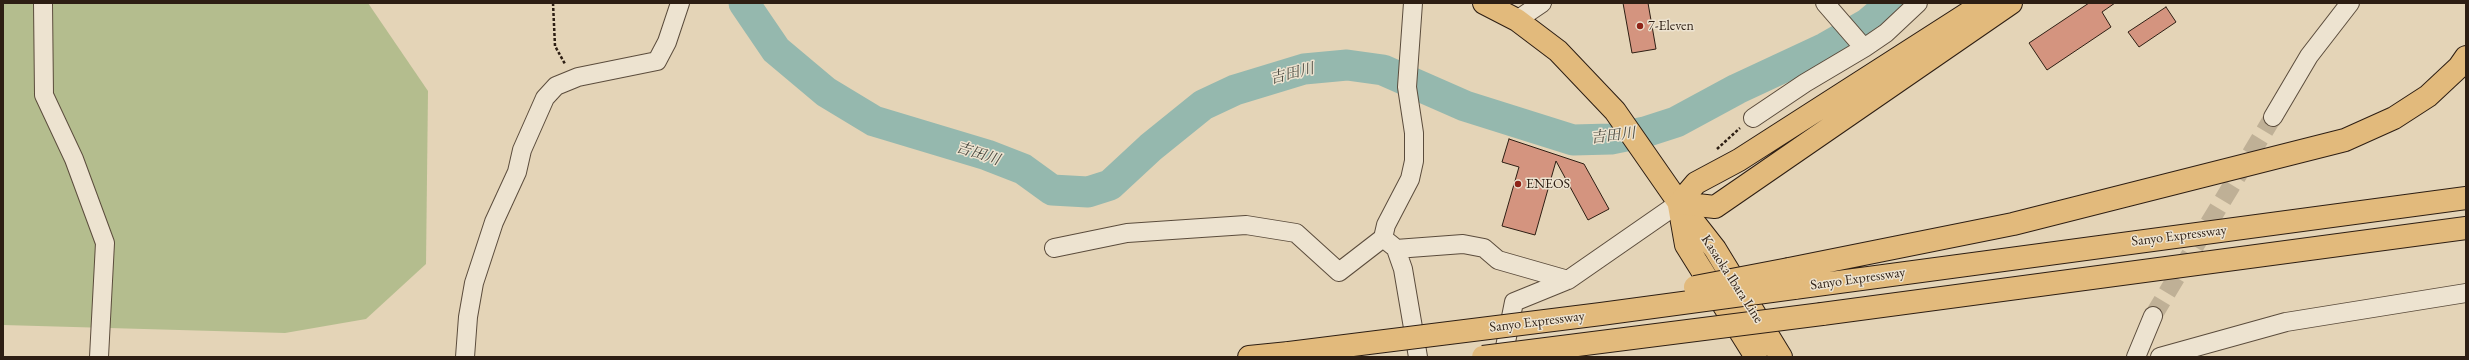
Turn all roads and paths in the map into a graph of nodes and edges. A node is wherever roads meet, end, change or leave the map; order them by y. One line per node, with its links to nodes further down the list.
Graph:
1 (43, 3): 27 (street)
2 (553, 3): 15 (path)
3 (680, 3): 15 (street)
4 (1413, 3): 21 (street)
5 (1484, 3): 12 (main road, Kasaoka Ibara Line)
6 (1542, 3): 12 (street)
7 (1825, 3): 13 (street)
8 (1918, 3): 13 (street)
9 (1984, 3): 19 (main road)
10 (2011, 3): 19 (main road)
11 (2350, 3): 16 (street)
12 (1517, 20): 19 (main road, Kasaoka Ibara Line)
13 (1862, 46): 17 (street)
14 (2466, 57): 23 (main road)
15 (578, 77): 28 (street)
16 (2273, 117)
17 (1753, 118)
18 (2466, 198): 23 (main road, Sanyo Expressway)
19 (1679, 204): 24 (street); 33 (main road, Kasaoka Ibara Line); 34 (main road, Kasaoka Ibara Line)
20 (2466, 228): 31 (main road, Sanyo Expressway, bridge)
21 (1390, 243): 22 (street); 24 (street); 30 (street)
22 (1054, 248)
23 (1792, 278): 29 (main road, Sanyo Expressway, bridge)
24 (1568, 280): 32 (street)
25 (2466, 293): 36 (street)
26 (2153, 316): 35 (street)
27 (98, 357)
28 (465, 357)
29 (1249, 357)
30 (1418, 357)
31 (1483, 357)
32 (1504, 357)
33 (1756, 357)
34 (1781, 357)
35 (2136, 357)
36 (2160, 357)

